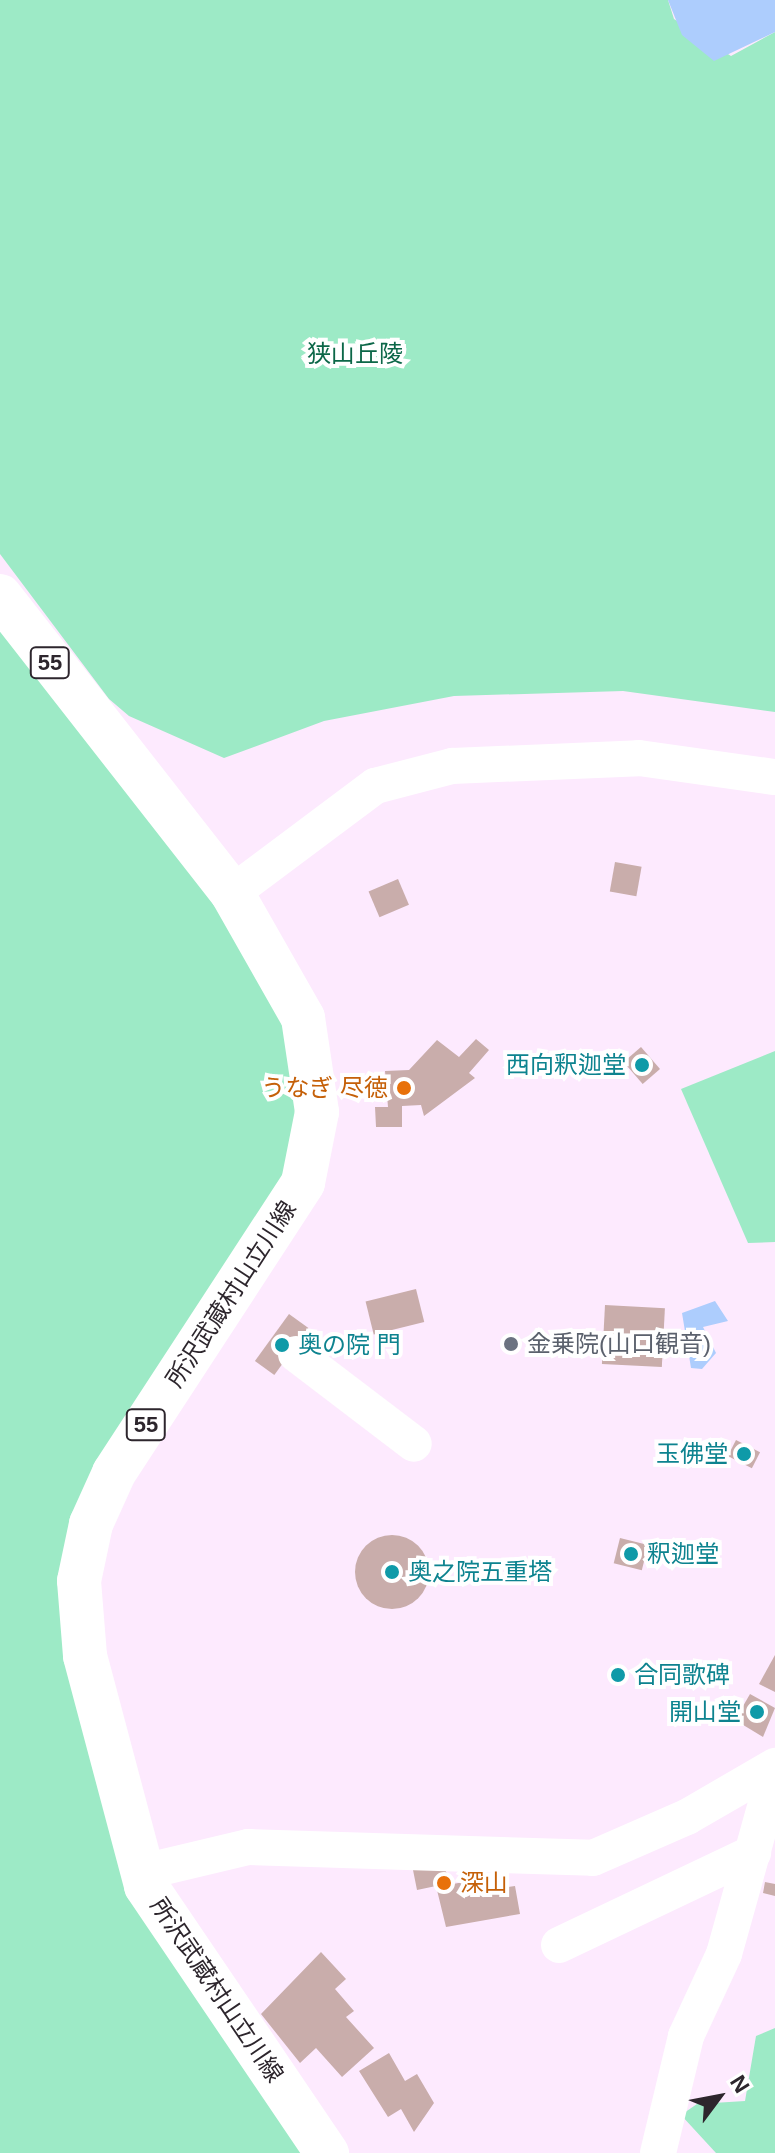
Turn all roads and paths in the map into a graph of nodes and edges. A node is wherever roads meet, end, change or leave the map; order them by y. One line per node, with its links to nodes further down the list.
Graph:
1 (0, 596): 3 (main road, 所沢武蔵村山立川線 / 55)
2 (775, 777): 3 (street)
3 (232, 893): 8 (main road, 所沢武蔵村山立川線 / 55)
4 (296, 1354): 5 (street)
5 (414, 1444)
6 (775, 1769): 7 (street); 8 (street)
7 (753, 1853): 9 (street); 11 (street)
8 (143, 1872): 10 (main road, 所沢武蔵村山立川線 / 55)
9 (559, 1945)
10 (327, 2153)
11 (658, 2153)

